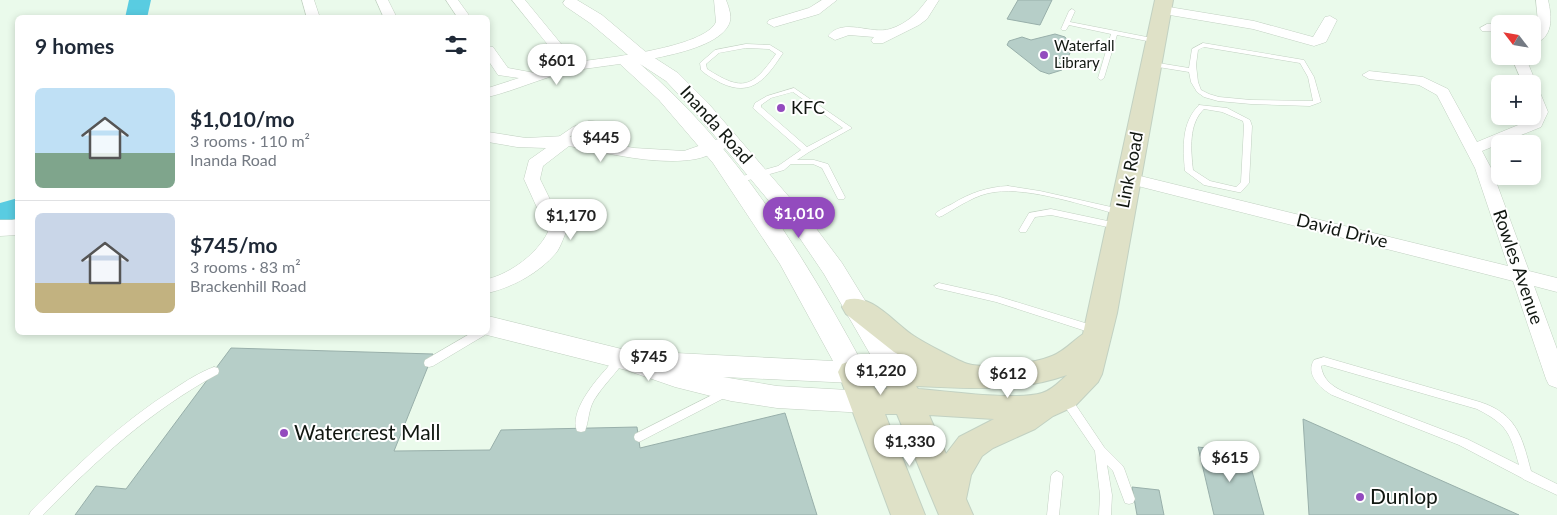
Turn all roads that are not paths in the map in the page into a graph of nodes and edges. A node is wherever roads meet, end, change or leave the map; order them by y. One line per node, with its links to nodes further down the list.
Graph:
1 (308, 0): 12 (street)
2 (382, 0): 13 (street)
3 (452, 0): 14 (street)
4 (518, 0): 31 (street)
5 (720, 0): 23 (street)
6 (831, 0): 16 (street)
7 (1542, 0): 18 (street)
8 (570, 1): 29 (street, Inanda Road)
9 (929, 1): 20 (street)
10 (1164, 5): 15 (street); 26 (main road, Link Road)
11 (1072, 12): 17 (lane)
12 (313, 15)
13 (390, 15)
14 (463, 15)
15 (1330, 20)
16 (774, 23)
17 (1065, 26): 19 (lane)
18 (1541, 27)
19 (1115, 32): 26 (lane); 35 (lane)
20 (891, 34): 21 (street); 25 (street)
21 (835, 36)
22 (1541, 36): 24 (street)
23 (704, 38): 27 (lane); 29 (street)
24 (1557, 38)
25 (878, 40)
26 (1157, 41): 30 (main road, Link Road)
27 (717, 51): 27 (lane)
28 (490, 53): 34 (street)
29 (633, 59): 31 (street); 41 (street, Inanda Road)
30 (1152, 64): 32 (lane); 46 (main road, Link Road)
31 (573, 67): 34 (street)
32 (1193, 71): 32 (lane)
33 (1369, 74): 42 (street, Rowles Avenue)
34 (538, 75): 36 (street)
35 (1101, 78)
36 (490, 92)
37 (1533, 125): 42 (street)
38 (612, 130): 40 (lane)
39 (490, 137): 40 (street)
40 (559, 143): 41 (street); 57 (street)
41 (720, 144): 45 (street, Inanda Road); 47 (street, Inanda Road)
42 (1474, 149): 55 (street, Rowles Avenue)
43 (806, 150): 43 (lane); 44 (lane)
44 (791, 162): 45 (lane); 49 (lane)
45 (759, 174): 47 (lane); 59 (street, Inanda Road)
46 (1128, 178): 48 (street, David Drive); 51 (main road, Link Road)
47 (735, 181): 67 (street, Inanda Road)
48 (1223, 195): 48 (lane); 55 (street, David Drive)
49 (841, 197)
50 (938, 214): 51 (lane)
51 (1120, 220): 54 (lane); 62 (main road, Link Road)
52 (15, 227): 53 (street)
53 (0, 228)
54 (1023, 230)
55 (1522, 276): 56 (street, David Drive); 69 (street, Rowles Avenue)
56 (1557, 285)
57 (490, 286)
58 (939, 286): 62 (lane)
59 (856, 307): 68 (main road); 70 (street, Inanda Road)
60 (490, 329): 63 (street)
61 (476, 335): 64 (lane)
62 (1098, 336): 65 (main road); 72 (main road, Link Road)
63 (625, 359): 67 (street); 71 (street); 74 (lane)
64 (431, 360)
65 (1048, 370): 68 (main road); 72 (main road)
66 (214, 371): 82 (lane)
67 (854, 372): 70 (main road); 73 (main road, Inanda Road)
68 (969, 376): 70 (main road)
69 (1557, 379)
70 (901, 386): 72 (main road); 73 (main road); 81 (main road, Inanda Road)
71 (731, 390): 73 (street); 75 (lane)
72 (1054, 401): 76 (lane); 81 (main road, Link Road)
73 (866, 402): 83 (main road, Inanda Road)
74 (581, 428)
75 (639, 437)
76 (1100, 450): 80 (lane); 85 (lane)
77 (1057, 476): 84 (lane)
78 (1527, 476): 78 (lane); 79 (lane)
79 (1557, 490)
80 (1130, 499)
81 (953, 507)
82 (35, 515)
83 (908, 515)
84 (1052, 515)
85 (1105, 515)

